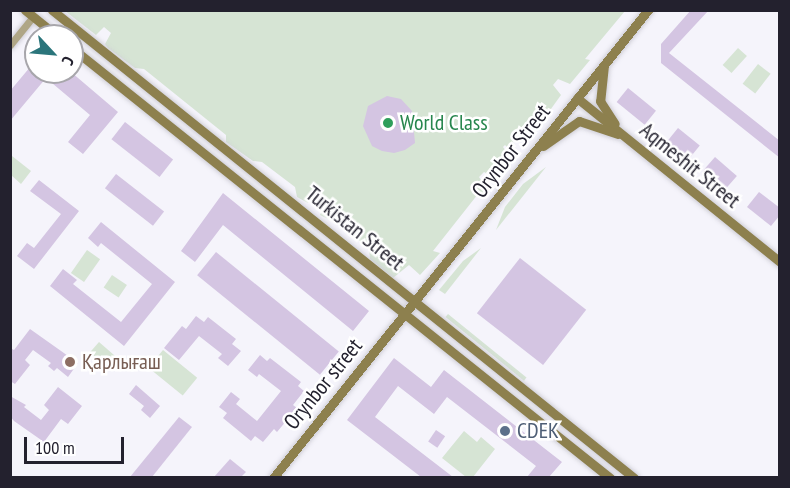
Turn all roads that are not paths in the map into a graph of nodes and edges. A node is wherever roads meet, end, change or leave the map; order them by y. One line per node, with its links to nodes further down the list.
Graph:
1 (52, 10): 9 (main road, Turkistan Street)
2 (648, 10): 7 (main road, Orynbor Street)
3 (28, 12): 4 (main road); 5 (street)
4 (42, 24)
5 (10, 45)
6 (84, 58): 11 (main road, Turkistan Street)
7 (604, 65): 8 (main road, Orynbor Street); 10 (main road)
8 (577, 98): 10 (main road, Aqmeshit Street); 12 (main road, Orynbor Street)
9 (204, 132): 11 (main road); 13 (main road, Turkistan Street)
10 (623, 136): 12 (main road); 15 (main road, Aqmeshit Street)
11 (194, 147): 14 (main road, Turkistan Street)
12 (536, 150): 16 (main road, Orynbor Street)
13 (243, 164): 14 (main road); 16 (main road, Turkistan Street)
14 (235, 179): 17 (main road, Turkistan Street)
15 (780, 262)
16 (415, 301): 17 (main road, Orynbor Street); 20 (main road, Turkistan Street)
17 (404, 315): 18 (main road, Orynbor street); 19 (main road, Turkistan Street)
18 (273, 477)
19 (610, 477)
20 (634, 477)

